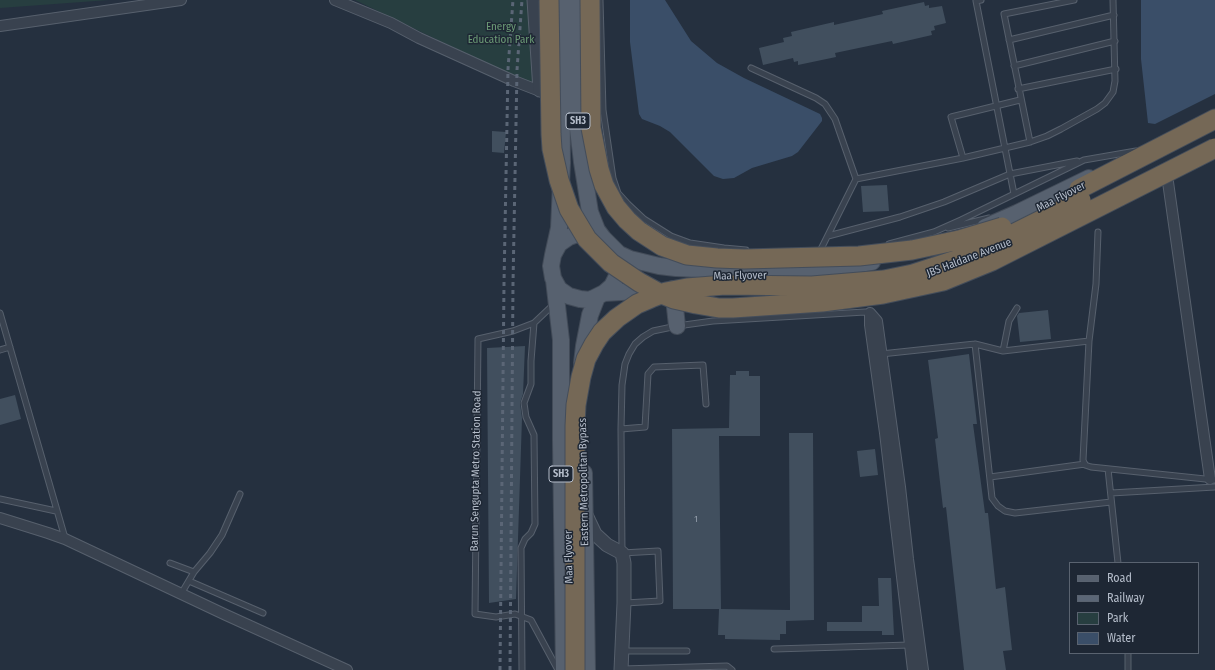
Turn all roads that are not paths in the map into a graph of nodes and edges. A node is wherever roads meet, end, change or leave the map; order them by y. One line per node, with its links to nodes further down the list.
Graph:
1 (181, 0): 14 (street)
2 (335, 0): 22 (street)
3 (534, 0): 22 (street)
4 (549, 0): 31 (highway, bridge)
5 (561, 0): 24 (main road, SH3)
6 (576, 0): 13 (main road, SH3)
7 (590, 0): 41 (highway, bridge)
8 (600, 0): 20 (lane)
9 (981, 0): 25 (lane)
10 (1074, 0): 15 (lane)
11 (1113, 0): 12 (lane)
12 (1114, 15): 15 (lane); 16 (lane)
13 (576, 23): 20 (lane); 45 (main road, SH3)
14 (0, 26)
15 (1009, 40): 17 (lane)
16 (1115, 41): 17 (lane); 19 (lane)
17 (1014, 66): 21 (lane)
18 (751, 68): 37 (lane)
19 (1116, 69): 21 (lane); 30 (lane)
20 (601, 72): 47 (lane)
21 (1018, 88): 23 (lane)
22 (540, 90): 24 (street)
23 (1020, 100): 25 (lane); 30 (lane)
24 (562, 101): 51 (main road, SH3)
25 (998, 106): 32 (lane); 34 (lane)
26 (1215, 112): 33 (main road)
27 (1215, 119): 41 (highway, Maa Flyover)
28 (1215, 132): 104 (highway, Maa Flyover, bridge)
29 (1215, 140): 54 (main road, JBS Haldane Avenue)
30 (1030, 142): 32 (lane)
31 (1215, 148)
32 (1005, 149): 34 (lane); 36 (lane)
33 (1145, 149): 35 (lane); 40 (main road)
34 (963, 158): 37 (lane)
35 (1084, 160): 36 (lane); 39 (lane)
36 (1010, 174): 39 (lane); 44 (lane)
37 (856, 179): 44 (lane)
38 (1168, 182): 73 (street)
39 (1014, 194): 42 (lane)
40 (1017, 213): 42 (lane); 52 (main road)
41 (1002, 227): 103 (highway, Maa Flyover, bridge)
42 (934, 232): 46 (lane)
43 (1098, 232): 62 (lane)
44 (828, 236): 50 (lane)
45 (607, 242): 51 (main road); 52 (main road); 55 (main road, SH3)
46 (883, 245)
47 (751, 250)
48 (857, 250): 50 (lane)
49 (780, 252): 50 (lane)
50 (819, 253): 52 (lane)
51 (553, 255): 53 (main road, SH3)
52 (812, 269)
53 (553, 278): 55 (main road); 56 (main road, SH3)
54 (673, 290): 55 (main road, JBS Haldane Avenue); 61 (main road)
55 (601, 295): 80 (main road, Eastern Metropolitan Bypass / SH3)
56 (556, 301): 60 (lane, Barun Sengupta Metro Station Road); 102 (main road, SH3)
57 (1017, 308): 66 (lane)
58 (869, 310): 61 (lane); 67 (street); 74 (street)
59 (0, 313): 64 (lane)
60 (534, 323): 91 (lane); 91 (lane, Barun Sengupta Metro Station Road)
61 (678, 326): 69 (lane)
62 (1089, 341): 66 (lane); 70 (lane)
63 (975, 344): 66 (lane); 67 (lane); 72 (lane)
64 (10, 347): 65 (lane); 79 (lane)
65 (0, 350)
66 (1003, 351)
67 (881, 354): 74 (street)
68 (706, 404): 69 (lane)
69 (621, 429): 83 (lane)
70 (1085, 464): 71 (lane); 72 (lane)
71 (1108, 469): 73 (lane); 76 (lane)
72 (990, 477): 78 (lane)
73 (1213, 482): 76 (lane)
74 (895, 487): 92 (street); 97 (street)
75 (240, 494): 86 (lane)
76 (1111, 494): 78 (lane)
77 (0, 499): 79 (lane)
78 (1112, 502): 85 (lane)
79 (56, 511): 82 (lane)
80 (585, 513): 83 (street); 105 (main road, Eastern Metropolitan Bypass / SH3)
81 (0, 518): 82 (street)
82 (65, 539): 88 (street)
83 (622, 553): 89 (street); 89 (lane)
84 (170, 562): 86 (lane)
85 (1118, 562)
86 (194, 572): 87 (lane)
87 (189, 580): 88 (lane); 90 (lane)
88 (181, 594): 99 (street)
89 (624, 603): 94 (street)
90 (262, 613)
91 (522, 617): 100 (lane); 101 (lane)
92 (910, 645): 93 (lane); 97 (street)
93 (774, 649)
94 (622, 651): 95 (lane); 98 (street)
95 (687, 651)
96 (1128, 654): 109 (lane)
97 (916, 656): 107 (street); 108 (street)
98 (621, 669): 106 (lane)
99 (347, 670)
100 (522, 670)
101 (558, 670)
102 (564, 670)
103 (570, 670)
104 (575, 670)
105 (587, 670)
106 (732, 670)
107 (913, 670)
108 (923, 670)
109 (1128, 670)

